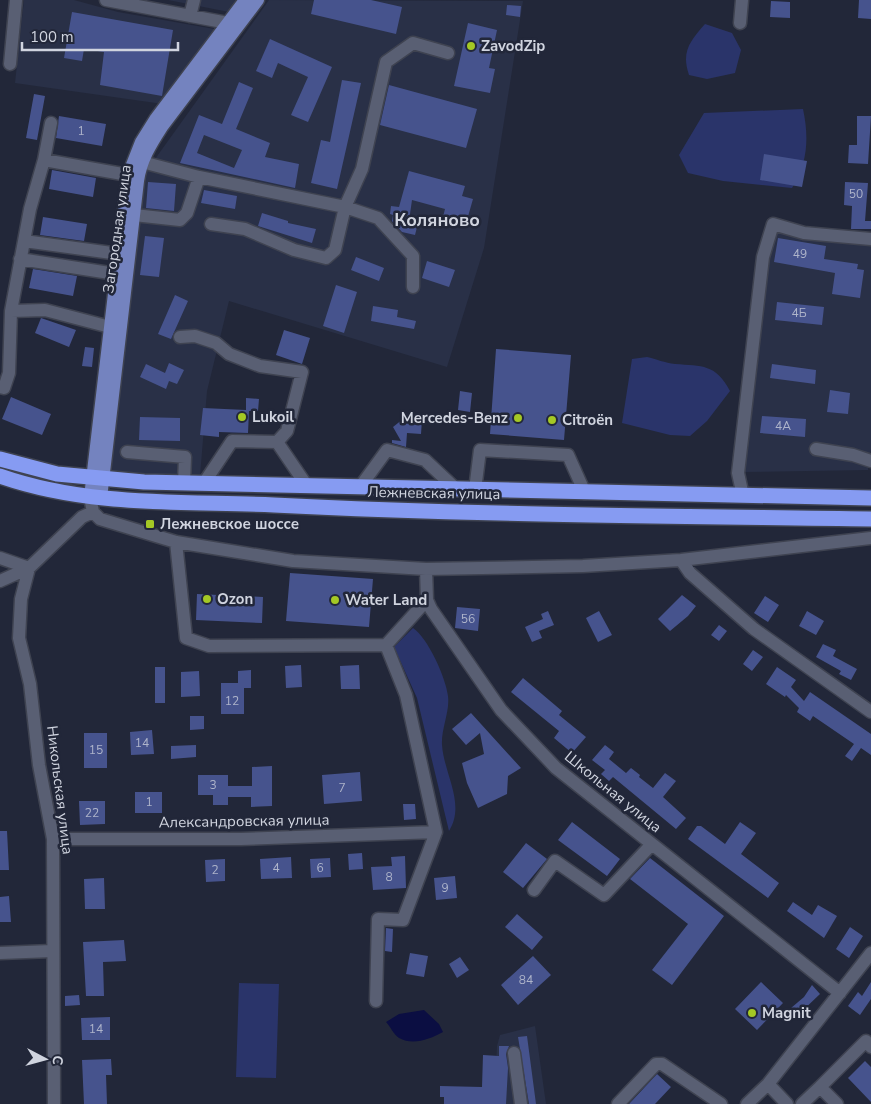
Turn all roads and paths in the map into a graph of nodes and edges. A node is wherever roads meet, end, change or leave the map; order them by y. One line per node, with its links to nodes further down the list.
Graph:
1 (16, 0): 11 (street)
2 (106, 0): 7 (street)
3 (194, 0): 7 (street)
4 (245, 0): 9 (main road, Загородная улица)
5 (258, 0): 9 (main road, Загородная улица)
6 (742, 0): 8 (street)
7 (190, 16): 9 (street)
8 (740, 24)
9 (232, 26): 14 (main road, Загородная улица); 15 (main road, Загородная улица)
10 (448, 53): 17 (street)
11 (10, 64)
12 (51, 123): 13 (street)
13 (44, 160): 15 (street); 21 (street)
14 (142, 162): 16 (street); 18 (main road, Загородная улица)
15 (128, 175): 22 (main road, Загородная улица)
16 (198, 177): 17 (street); 18 (street)
17 (345, 207): 19 (street); 25 (street)
18 (134, 215): 37 (main road, Загородная улица)
19 (211, 224)
20 (871, 239): 45 (street)
21 (24, 241): 22 (street); 23 (street)
22 (119, 254): 24 (main road, Загородная улица)
23 (20, 258): 24 (street); 26 (street)
24 (116, 274): 27 (main road, Загородная улица)
25 (412, 287)
26 (11, 310): 27 (street); 28 (street)
27 (110, 327): 37 (main road, Загородная улица)
28 (5, 333): 30 (street)
29 (180, 337): 31 (street)
30 (0, 387)
31 (277, 442): 39 (street); 40 (street)
32 (816, 449): 35 (street)
33 (127, 452): 38 (street)
34 (0, 459): 37 (highway, Лежневская улица)
35 (871, 461)
36 (0, 476): 47 (highway, Лежневская улица)
37 (98, 479): 38 (highway, Лежневская улица); 47 (main road, Загородная улица)
38 (184, 483): 39 (highway, Лежневская улица)
39 (204, 483): 40 (highway, Лежневская улица)
40 (307, 486): 41 (highway, Лежневская улица)
41 (360, 487): 42 (highway, Лежневская улица); 42 (street)
42 (456, 489): 43 (highway, Лежневская улица)
43 (475, 490): 44 (highway, Лежневская улица); 44 (street)
44 (585, 492): 45 (highway, Лежневская улица)
45 (743, 496): 46 (highway, Лежневская улица)
46 (871, 498)
47 (95, 502): 48 (highway, Лежневская улица); 50 (street); 53 (street)
48 (871, 519)
49 (871, 538): 52 (street)
50 (176, 542): 54 (street); 57 (street)
51 (0, 558): 53 (street)
52 (681, 560): 54 (street); 58 (street)
53 (29, 568): 55 (street); 60 (street, Никольская улица)
54 (426, 570): 56 (street)
55 (0, 581)
56 (426, 600): 57 (street); 61 (street, Школьная улица)
57 (386, 645): 59 (street)
58 (871, 712)
59 (436, 832): 60 (street, Александровская улица); 67 (street)
60 (53, 840): 63 (street, Никольская улица)
61 (652, 844): 62 (street); 66 (street, Школьная улица)
62 (534, 890)
63 (52, 950): 64 (street); 72 (street, Никольская улица)
64 (0, 953)
65 (871, 954): 66 (street)
66 (836, 998): 70 (street)
67 (376, 1001)
68 (869, 1043): 71 (street)
69 (514, 1053): 73 (street)
70 (768, 1084): 76 (street); 77 (street)
71 (820, 1087): 78 (street); 79 (street)
72 (54, 1104)
73 (521, 1104)
74 (618, 1104): 75 (street)
75 (721, 1104)
76 (747, 1104)
77 (787, 1104)
78 (802, 1104)
79 (837, 1104)

